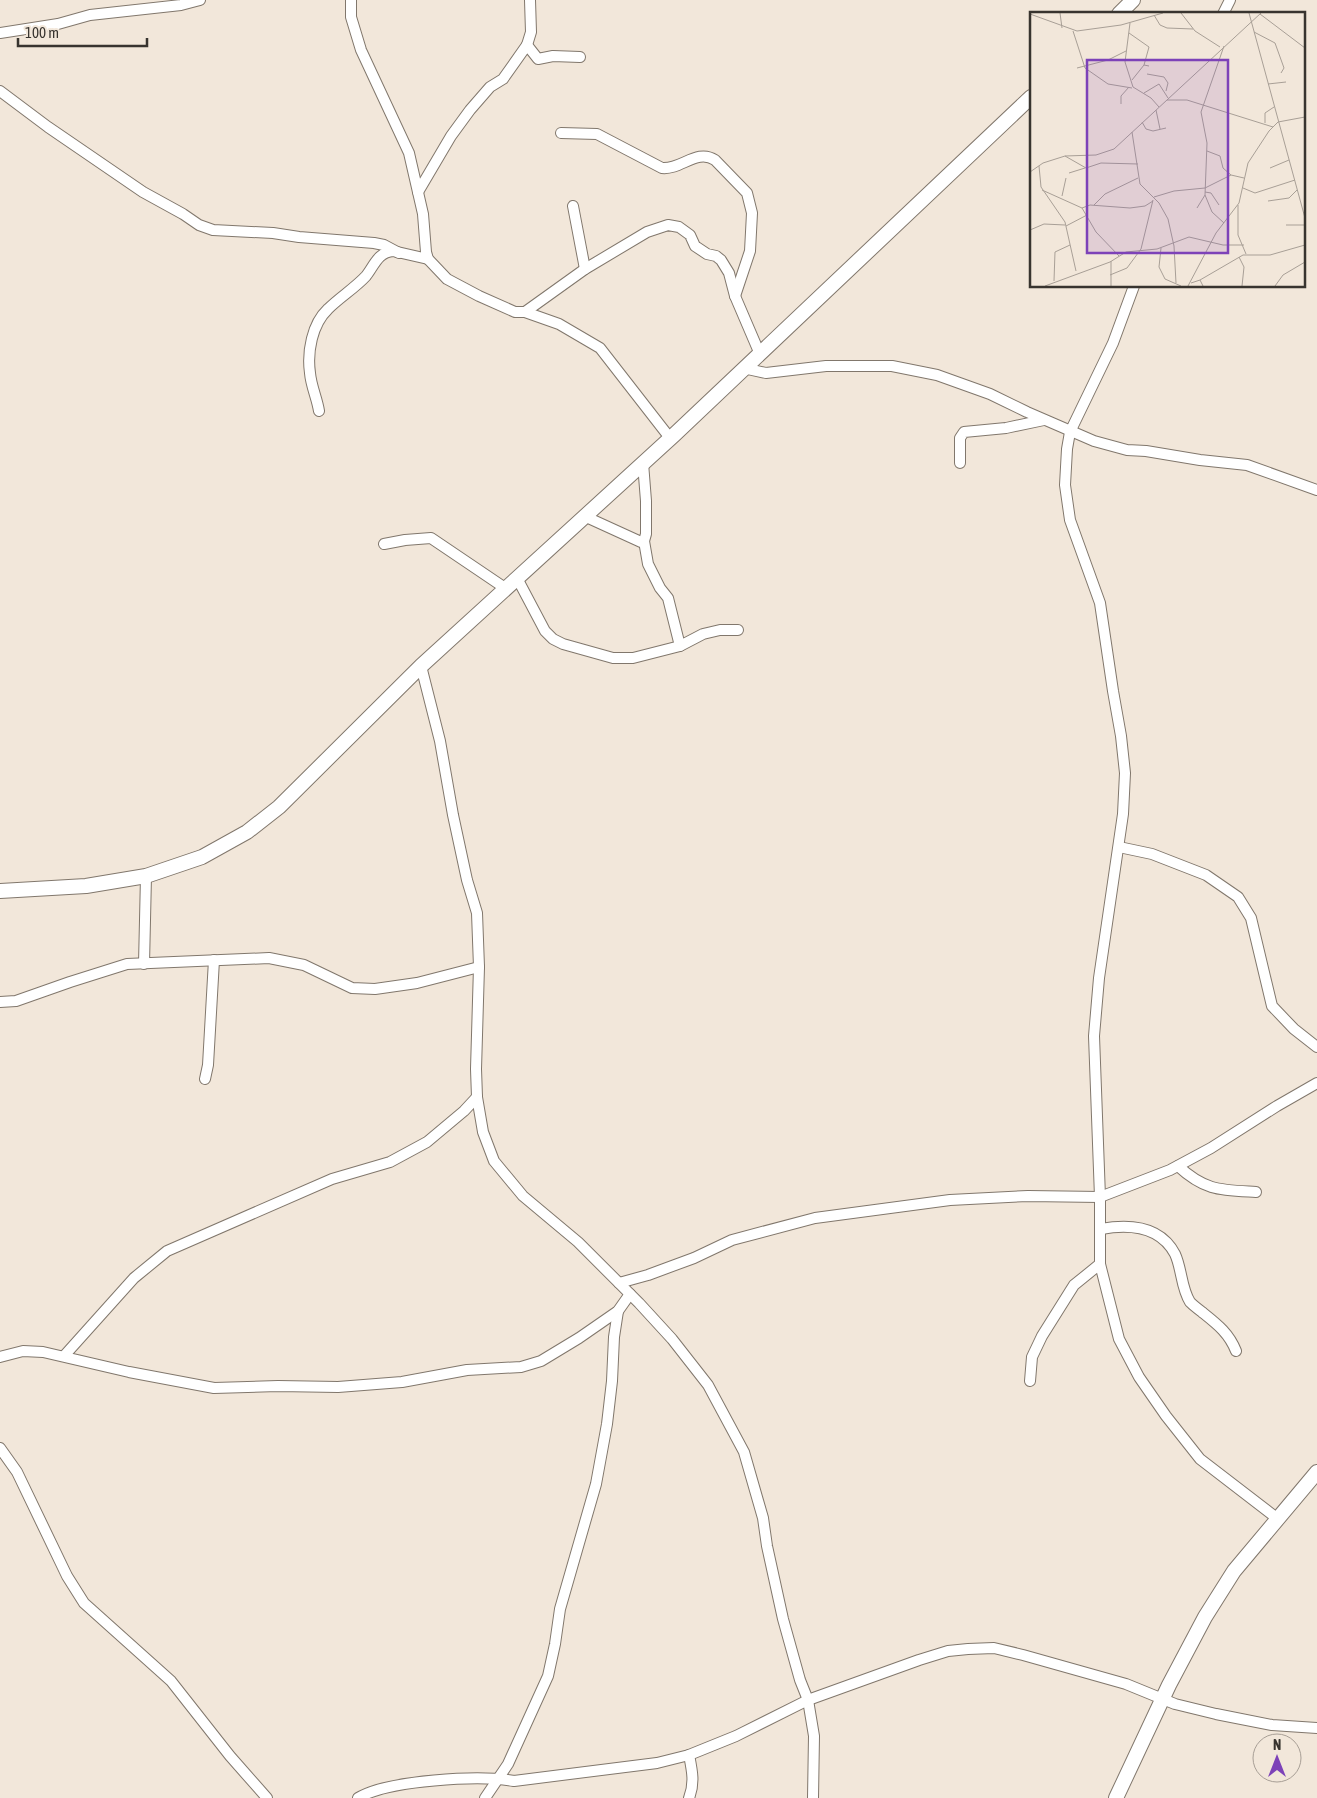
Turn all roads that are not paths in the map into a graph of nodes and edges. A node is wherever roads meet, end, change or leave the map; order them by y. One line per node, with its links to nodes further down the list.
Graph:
1 (200, 0): 8 (street)
2 (351, 0): 14 (street)
3 (530, 0): 9 (street)
4 (1133, 0): 6 (street)
5 (1230, 0): 7 (street)
6 (1121, 12)
7 (1224, 12)
8 (0, 33)
9 (527, 45): 10 (street); 14 (street)
10 (580, 57)
11 (0, 91): 16 (street)
12 (1030, 98): 22 (street)
13 (561, 133): 20 (street)
14 (418, 192): 17 (street)
15 (573, 206): 18 (street)
16 (398, 253): 17 (street); 24 (street)
17 (428, 260): 21 (street)
18 (585, 269): 20 (street); 21 (street)
19 (1133, 288): 26 (street)
20 (735, 296): 22 (street)
21 (525, 312): 27 (street)
22 (759, 352): 23 (street)
23 (743, 368): 25 (street); 27 (street)
24 (319, 411)
25 (1044, 420): 26 (street); 29 (street)
26 (1071, 430): 30 (street); 39 (street)
27 (670, 438): 28 (street)
28 (642, 463): 31 (street); 32 (street)
29 (960, 463)
30 (1317, 490)
31 (584, 516): 32 (street); 34 (street)
32 (644, 541): 37 (street)
33 (384, 544): 35 (street)
34 (517, 578): 35 (street); 37 (street)
35 (505, 588): 38 (street)
36 (738, 630): 37 (street)
37 (680, 646)
38 (421, 666): 40 (street); 44 (street)
39 (1119, 846): 46 (street); 52 (street)
40 (146, 876): 41 (street); 43 (street)
41 (0, 891)
42 (214, 960): 43 (street); 44 (street); 47 (street)
43 (144, 964): 45 (street)
44 (479, 967): 49 (street)
45 (0, 1002)
46 (1317, 1047)
47 (206, 1079)
48 (1317, 1083): 50 (street)
49 (477, 1097): 55 (street); 59 (street)
50 (1178, 1166): 51 (street); 52 (street)
51 (1256, 1192)
52 (1100, 1197): 53 (street); 55 (street)
53 (1101, 1229): 54 (street); 58 (street)
54 (1100, 1264): 61 (street); 64 (street)
55 (619, 1283): 56 (street)
56 (630, 1294): 57 (street); 66 (street)
57 (618, 1311): 59 (street); 69 (street)
58 (1236, 1351)
59 (64, 1356): 60 (street)
60 (0, 1357)
61 (1030, 1380)
62 (1, 1450): 70 (street)
63 (1317, 1472): 64 (street)
64 (1278, 1519): 65 (street)
65 (1162, 1699): 66 (street); 67 (street); 75 (street)
66 (808, 1700): 68 (street); 74 (street)
67 (1317, 1728)
68 (689, 1755): 69 (street); 73 (street)
69 (498, 1778): 71 (street); 72 (street)
70 (267, 1798)
71 (358, 1798)
72 (484, 1798)
73 (689, 1798)
74 (813, 1798)
75 (1116, 1798)

